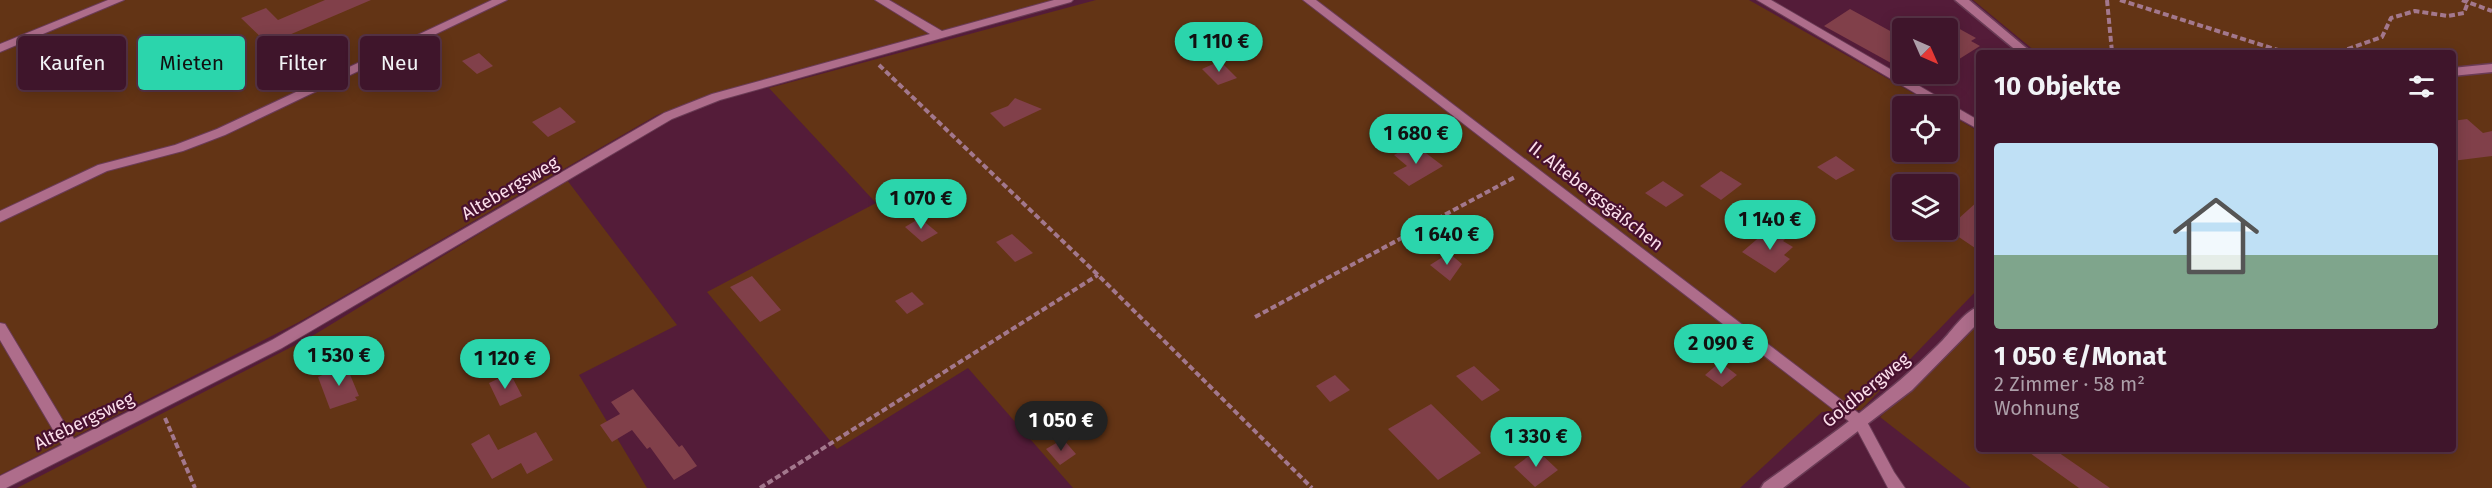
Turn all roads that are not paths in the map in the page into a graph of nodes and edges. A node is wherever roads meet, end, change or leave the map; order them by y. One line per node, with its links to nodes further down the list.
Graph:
1 (118, 0): 9 (lane)
2 (501, 0): 14 (lane)
3 (881, 0): 8 (lane)
4 (1067, 0): 8 (lane, Altebergsweg)
5 (1309, 0): 17 (lane, II. Altebergsgäßchen)
6 (1763, 0): 13 (lane)
7 (1961, 0): 10 (street)
8 (942, 36): 18 (lane, Altebergsweg)
9 (0, 48)
10 (2023, 50)
11 (2492, 68): 12 (street)
12 (2456, 72)
13 (1976, 123)
14 (0, 216)
15 (1976, 315): 17 (street, Goldbergweg)
16 (0, 328): 18 (lane)
17 (1860, 422): 20 (street, Goldbergweg); 21 (lane)
18 (71, 447): 19 (lane, Altebergsweg)
19 (0, 483)
20 (1770, 488)
21 (1897, 488)

